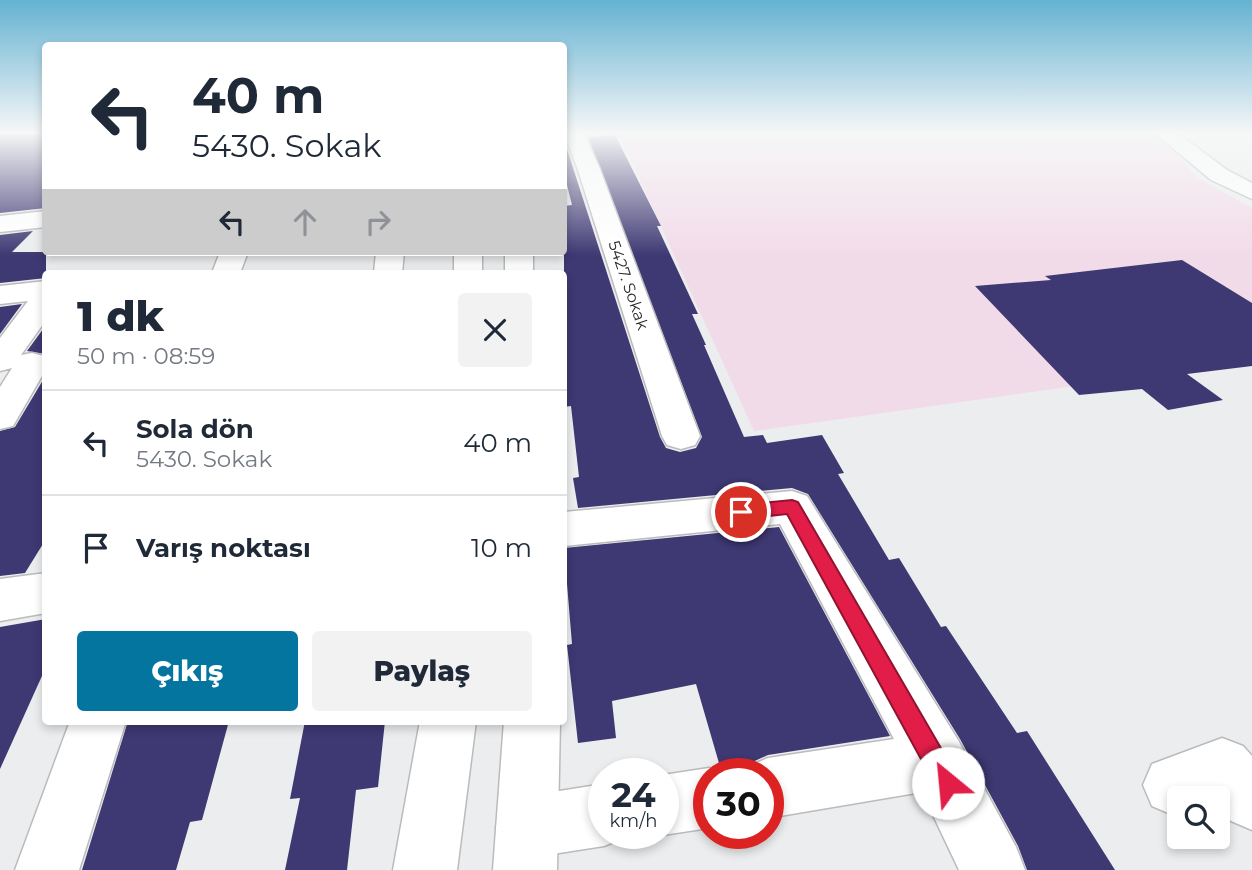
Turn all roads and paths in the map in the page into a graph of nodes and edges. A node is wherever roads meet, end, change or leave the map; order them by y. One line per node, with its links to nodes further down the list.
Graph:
1 (579, 175): 11 (street, 5427. Sokak)
2 (1218, 175): 3 (street)
3 (1252, 192)
4 (42, 219): 5 (street)
5 (0, 224)
6 (42, 290): 7 (street)
7 (0, 295)
8 (42, 307): 9 (street)
9 (19, 362): 10 (street)
10 (0, 417)
11 (681, 436)
12 (567, 529): 18 (street)
13 (42, 594): 14 (street)
14 (0, 600)
15 (97, 725): 24 (street)
16 (447, 725): 25 (street)
17 (532, 725): 23 (street)
18 (937, 761): 19 (street); 26 (street)
19 (784, 785)
20 (1173, 785): 21 (street)
21 (1252, 800)
22 (588, 822): 23 (street)
23 (526, 848)
24 (47, 870)
25 (425, 870)
26 (992, 870)

